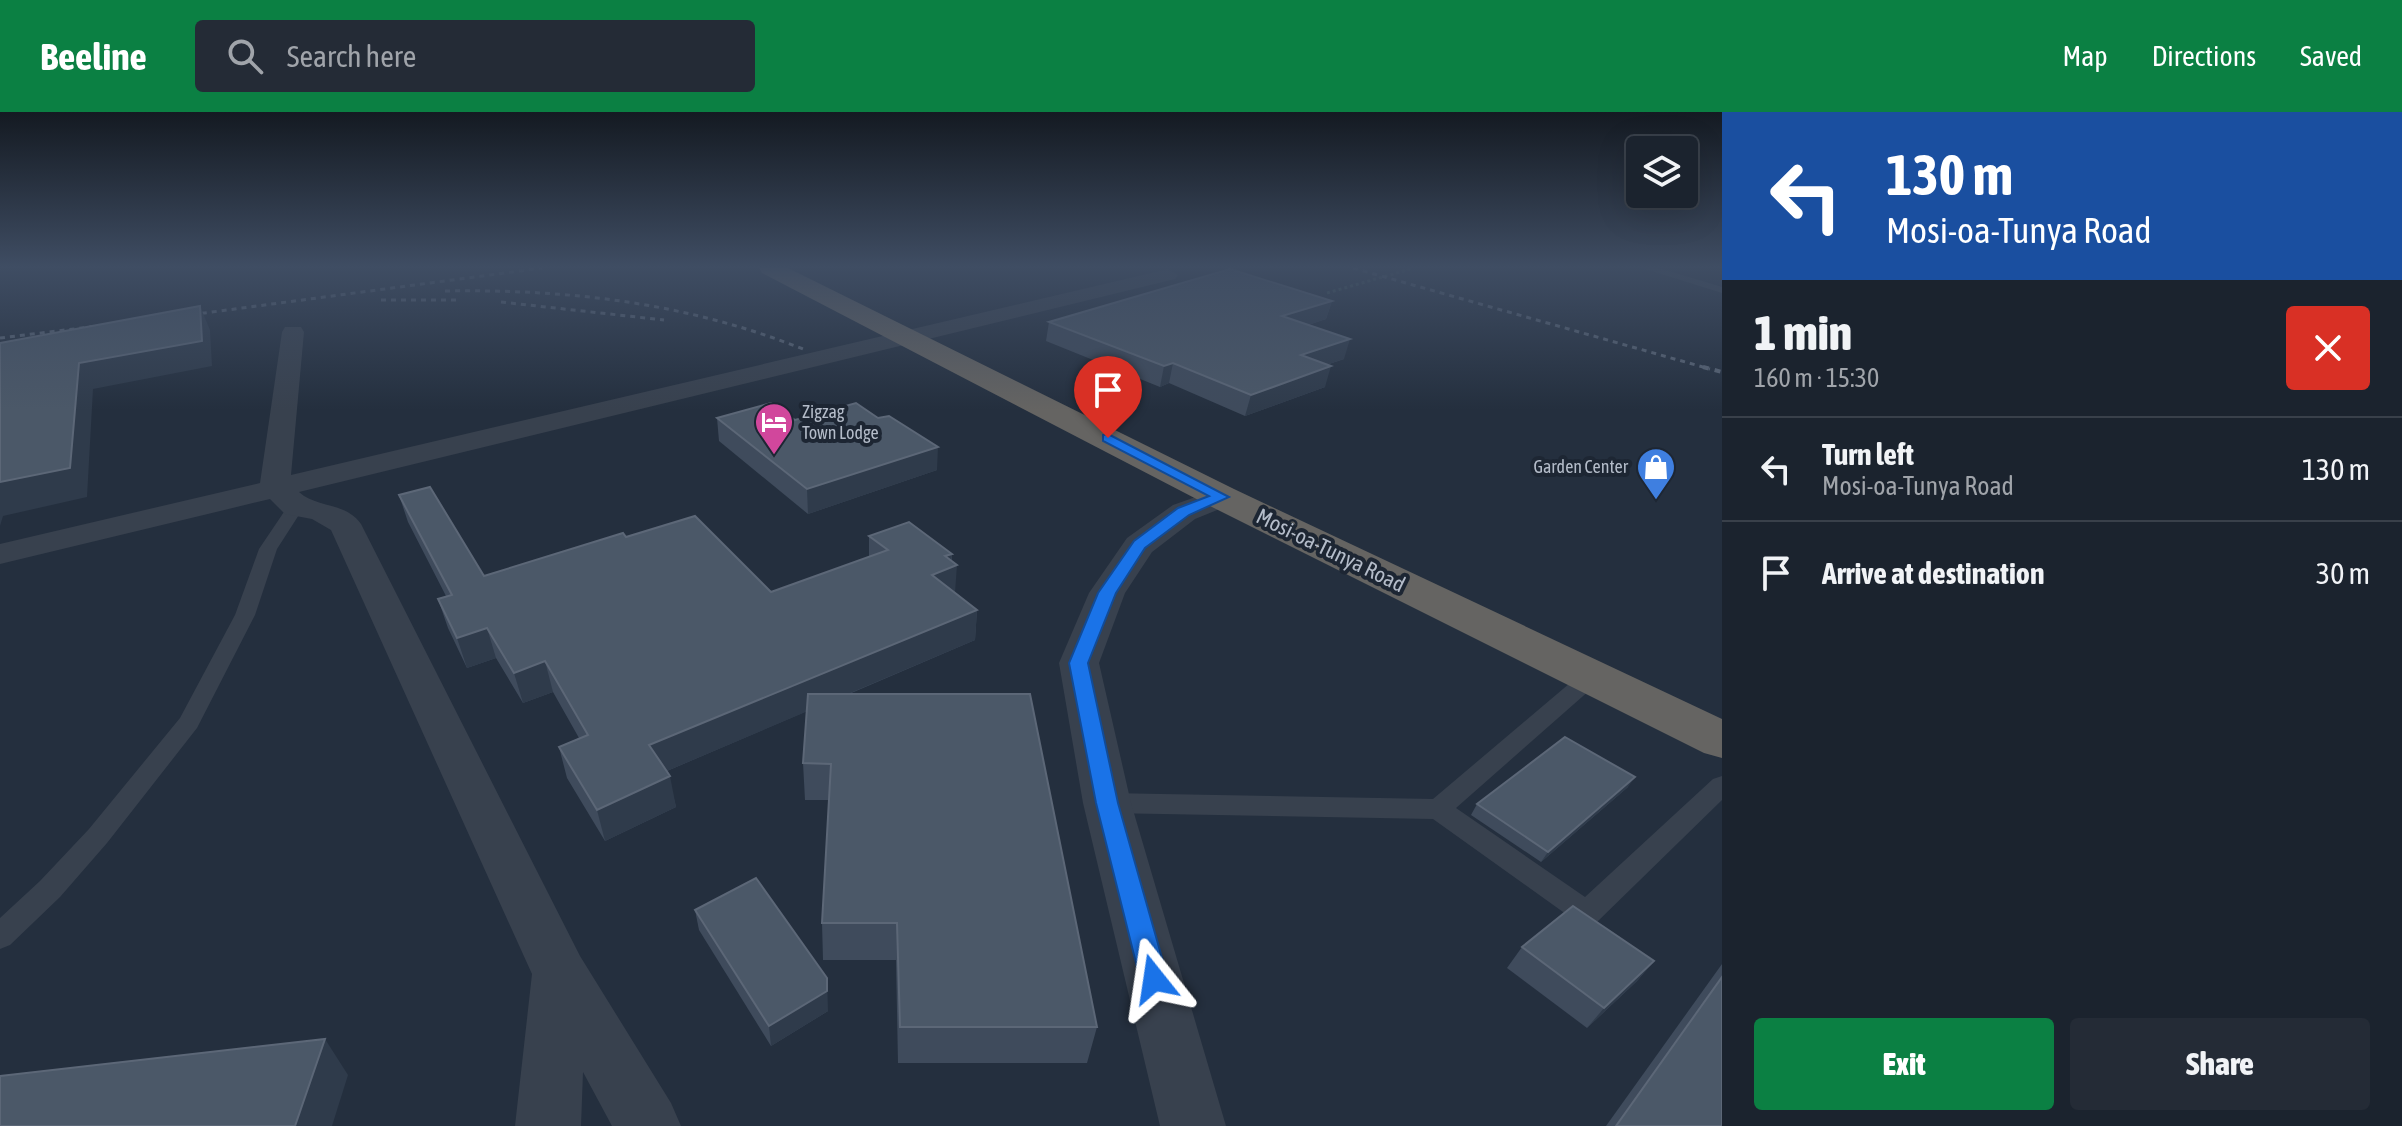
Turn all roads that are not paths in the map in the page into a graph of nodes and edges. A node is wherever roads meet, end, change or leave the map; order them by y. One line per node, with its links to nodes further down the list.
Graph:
1 (866, 315): 4 (highway, Mosi-oa-Tunya Road)
2 (996, 315): 4 (street)
3 (293, 332): 5 (street)
4 (908, 336): 5 (street); 6 (highway, Mosi-oa-Tunya Road)
5 (286, 497): 7 (street); 13 (lane); 14 (street)
6 (1221, 497): 8 (highway, Mosi-oa-Tunya Road); 11 (street)
7 (0, 554)
8 (1591, 677): 9 (highway, Mosi-oa-Tunya Road); 12 (lane)
9 (1722, 740)
10 (1722, 785): 12 (lane)
11 (1107, 803): 12 (lane); 17 (street)
12 (1438, 809)
13 (0, 936)
14 (560, 974): 15 (street); 16 (street)
15 (548, 1126)
16 (648, 1126)
17 (1193, 1126)

